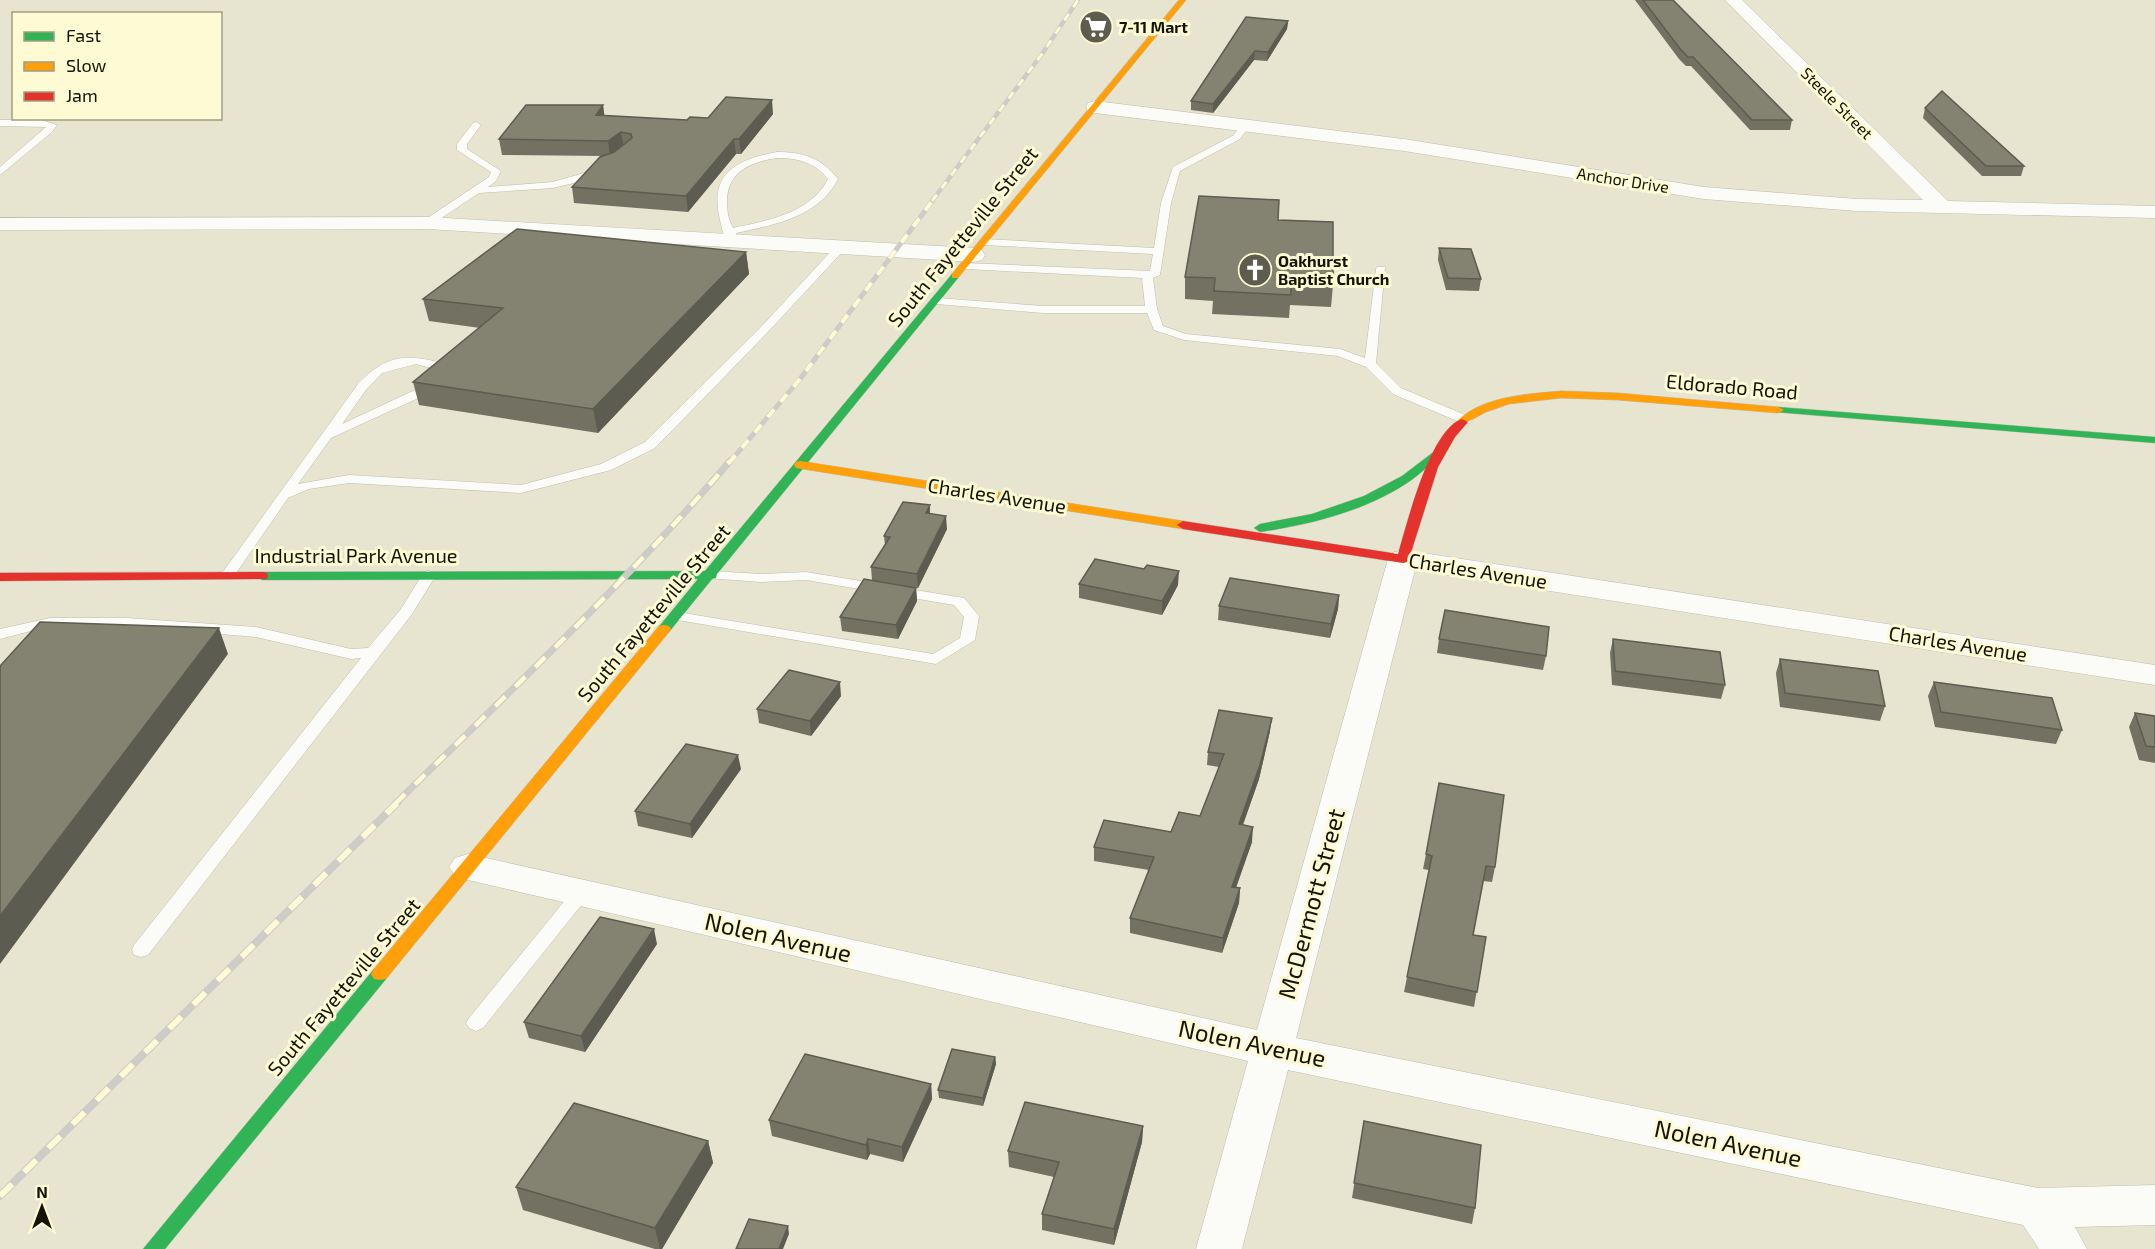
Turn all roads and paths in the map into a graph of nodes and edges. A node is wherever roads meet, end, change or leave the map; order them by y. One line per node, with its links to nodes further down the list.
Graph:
1 (1184, 0): 3 (street, South Fayetteville Street)
2 (1733, 0): 10 (street, Steele Street)
3 (1095, 107): 6 (street, Anchor Drive); 17 (street, South Fayetteville Street)
4 (2, 124): 8 (lane)
5 (476, 125): 9 (lane)
6 (1245, 125): 10 (street, Anchor Drive); 16 (lane)
7 (604, 168): 9 (lane)
8 (0, 172)
9 (477, 190): 12 (lane)
10 (1941, 206): 11 (street, Anchor Drive)
11 (2155, 212)
12 (427, 223): 13 (street); 14 (street)
13 (0, 224)
14 (732, 237): 14 (lane); 15 (street)
15 (840, 248): 17 (street); 28 (lane)
16 (1158, 251): 17 (lane); 19 (lane)
17 (975, 254): 19 (lane); 20 (street, South Fayetteville Street)
18 (1381, 269): 22 (lane)
19 (1147, 275): 21 (lane)
20 (937, 301): 21 (lane); 27 (street, South Fayetteville Street)
21 (1151, 309): 22 (lane)
22 (1370, 364): 23 (lane)
23 (1466, 420): 25 (street, Eldorado Road); 26 (street, Eldorado Road)
24 (327, 435): 24 (lane); 28 (lane)
25 (2155, 441)
26 (1435, 455): 29 (street); 30 (street, Eldorado Road)
27 (800, 465): 29 (street, Charles Avenue); 32 (street, South Fayetteville Street)
28 (283, 495): 33 (lane)
29 (1201, 528): 30 (street, Charles Avenue)
30 (1403, 559): 38 (street, Charles Avenue); 43 (street, McDermott Street)
31 (429, 575): 32 (street, Industrial Park Avenue); 33 (street, Industrial Park Avenue); 37 (lane)
32 (711, 575): 35 (street, South Fayetteville Street); 35 (lane)
33 (227, 576): 34 (street, Industrial Park Avenue)
34 (0, 577)
35 (677, 616): 39 (street, South Fayetteville Street)
36 (0, 634): 37 (lane)
37 (373, 652): 41 (lane)
38 (2155, 675)
39 (468, 867): 40 (street, Nolen Avenue); 46 (street, South Fayetteville Street)
40 (580, 893): 42 (lane); 43 (street, Nolen Avenue)
41 (141, 950)
42 (476, 1023)
43 (1273, 1050): 45 (street, Nolen Avenue); 47 (street, McDermott Street)
44 (2155, 1205): 45 (street, Nolen Avenue)
45 (2038, 1208): 48 (street)
46 (153, 1249)
47 (1219, 1249)
48 (2064, 1249)

